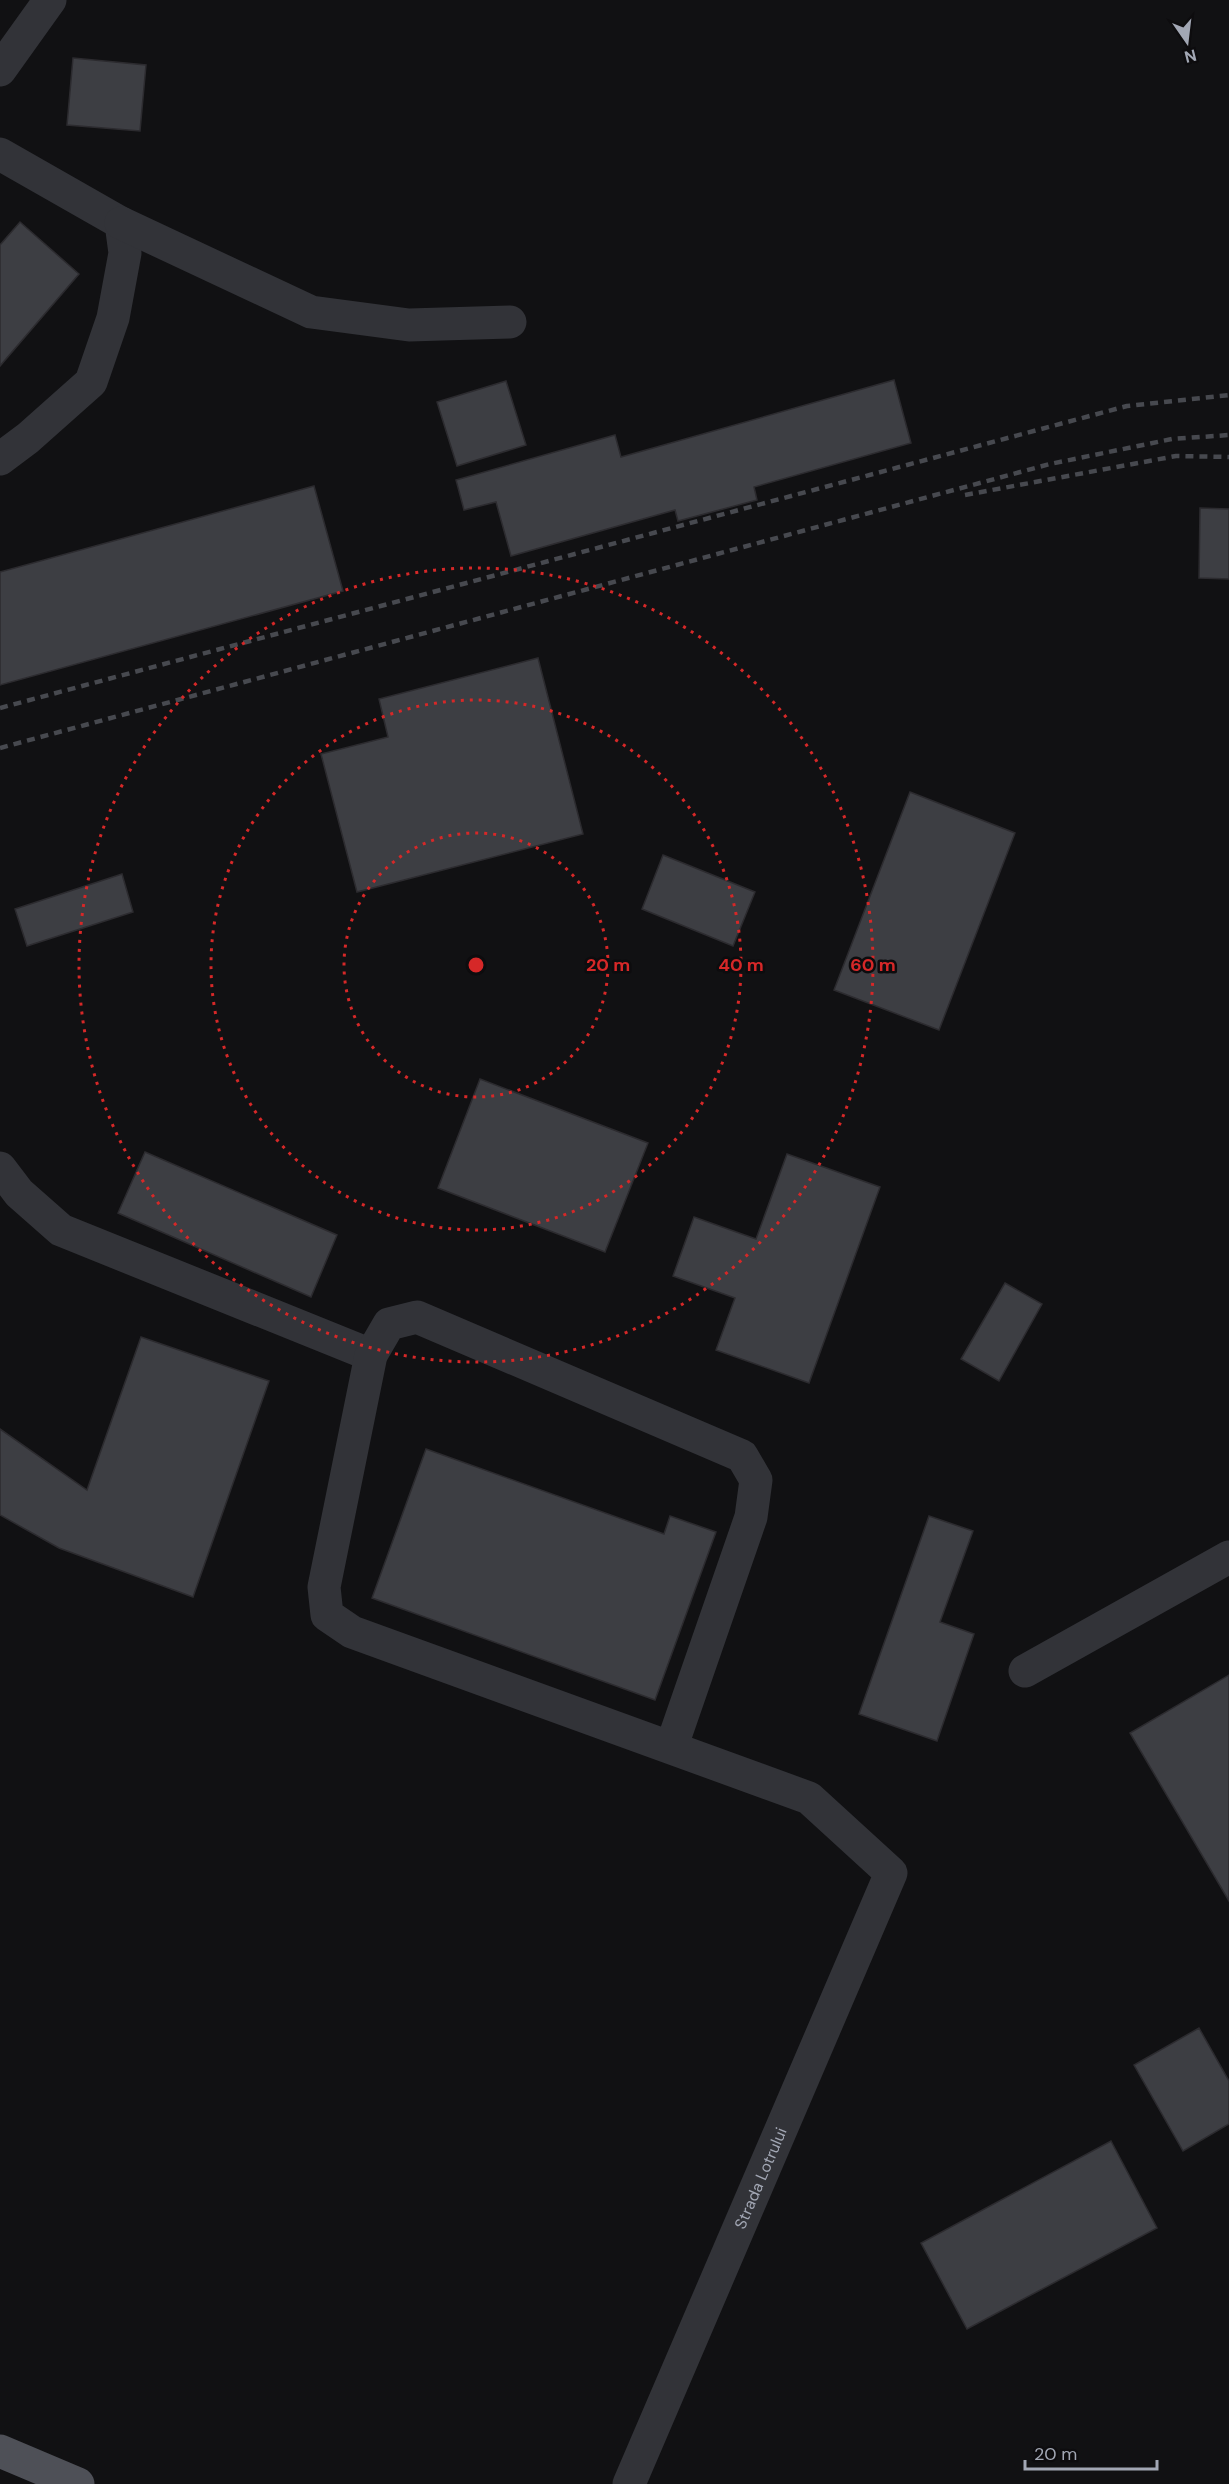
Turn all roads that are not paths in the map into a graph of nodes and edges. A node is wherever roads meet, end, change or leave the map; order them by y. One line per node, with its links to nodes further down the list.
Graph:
1 (50, 0): 2 (street)
2 (0, 70)
3 (0, 154): 4 (street)
4 (121, 223): 5 (street); 6 (street)
5 (510, 322)
6 (0, 459)
7 (0, 1168): 8 (street)
8 (371, 1355): 11 (street); 11 (street)
9 (1229, 1557): 10 (street)
10 (1026, 1671)
11 (670, 1748): 14 (street, Strada Lotrului)
12 (0, 2451): 13 (main road)
13 (78, 2484)
14 (629, 2484)

